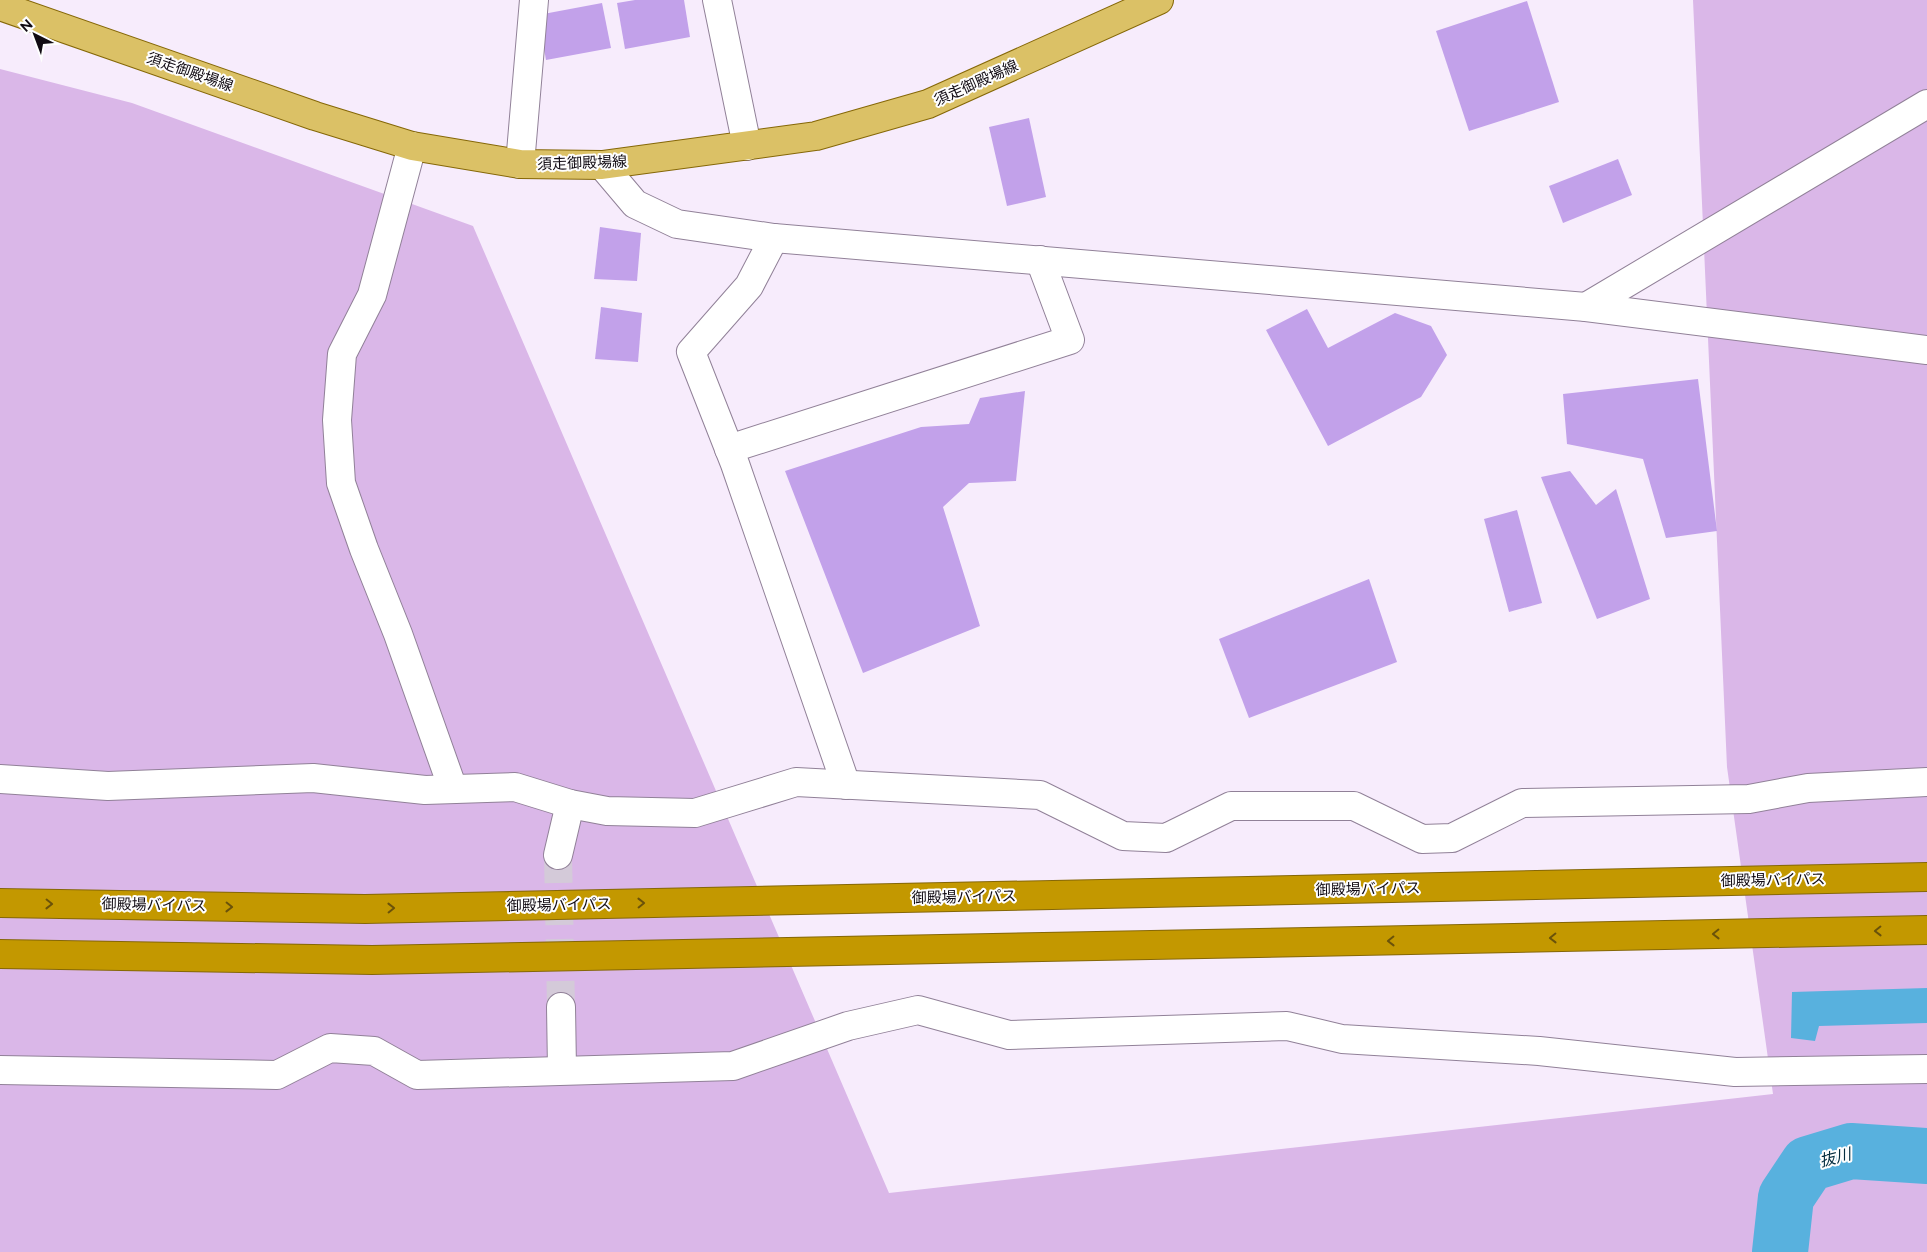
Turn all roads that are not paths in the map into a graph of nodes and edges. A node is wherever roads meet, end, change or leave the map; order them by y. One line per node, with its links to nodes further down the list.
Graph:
1 (534, 0): 8 (street)
2 (717, 0): 7 (street)
3 (1159, 0): 7 (main road, 須走御殿場線)
4 (0, 6): 6 (main road, 須走御殿場線)
5 (1927, 104): 12 (street)
6 (412, 146): 8 (main road, 須走御殿場線); 18 (street)
7 (747, 146): 9 (main road, 須走御殿場線)
8 (520, 164): 9 (main road, 須走御殿場線)
9 (602, 165): 10 (street)
10 (774, 238): 11 (street); 14 (street)
11 (1040, 260): 12 (street); 14 (street)
12 (1586, 307): 13 (street)
13 (1927, 350)
14 (729, 449): 17 (street)
15 (0, 779): 18 (street)
16 (1927, 782): 17 (street)
17 (846, 785): 19 (street)
18 (453, 789): 19 (street)
19 (570, 804): 20 (street)
20 (558, 855)
21 (1927, 877): 22 (highway, 御殿場バイパス, one-way to 21)
22 (0, 903)
23 (1927, 930): 24 (highway, one-way to 24)
24 (0, 954)
25 (561, 1006): 26 (street)
26 (562, 1069): 27 (street); 28 (street)
27 (1927, 1069)
28 (0, 1070)

